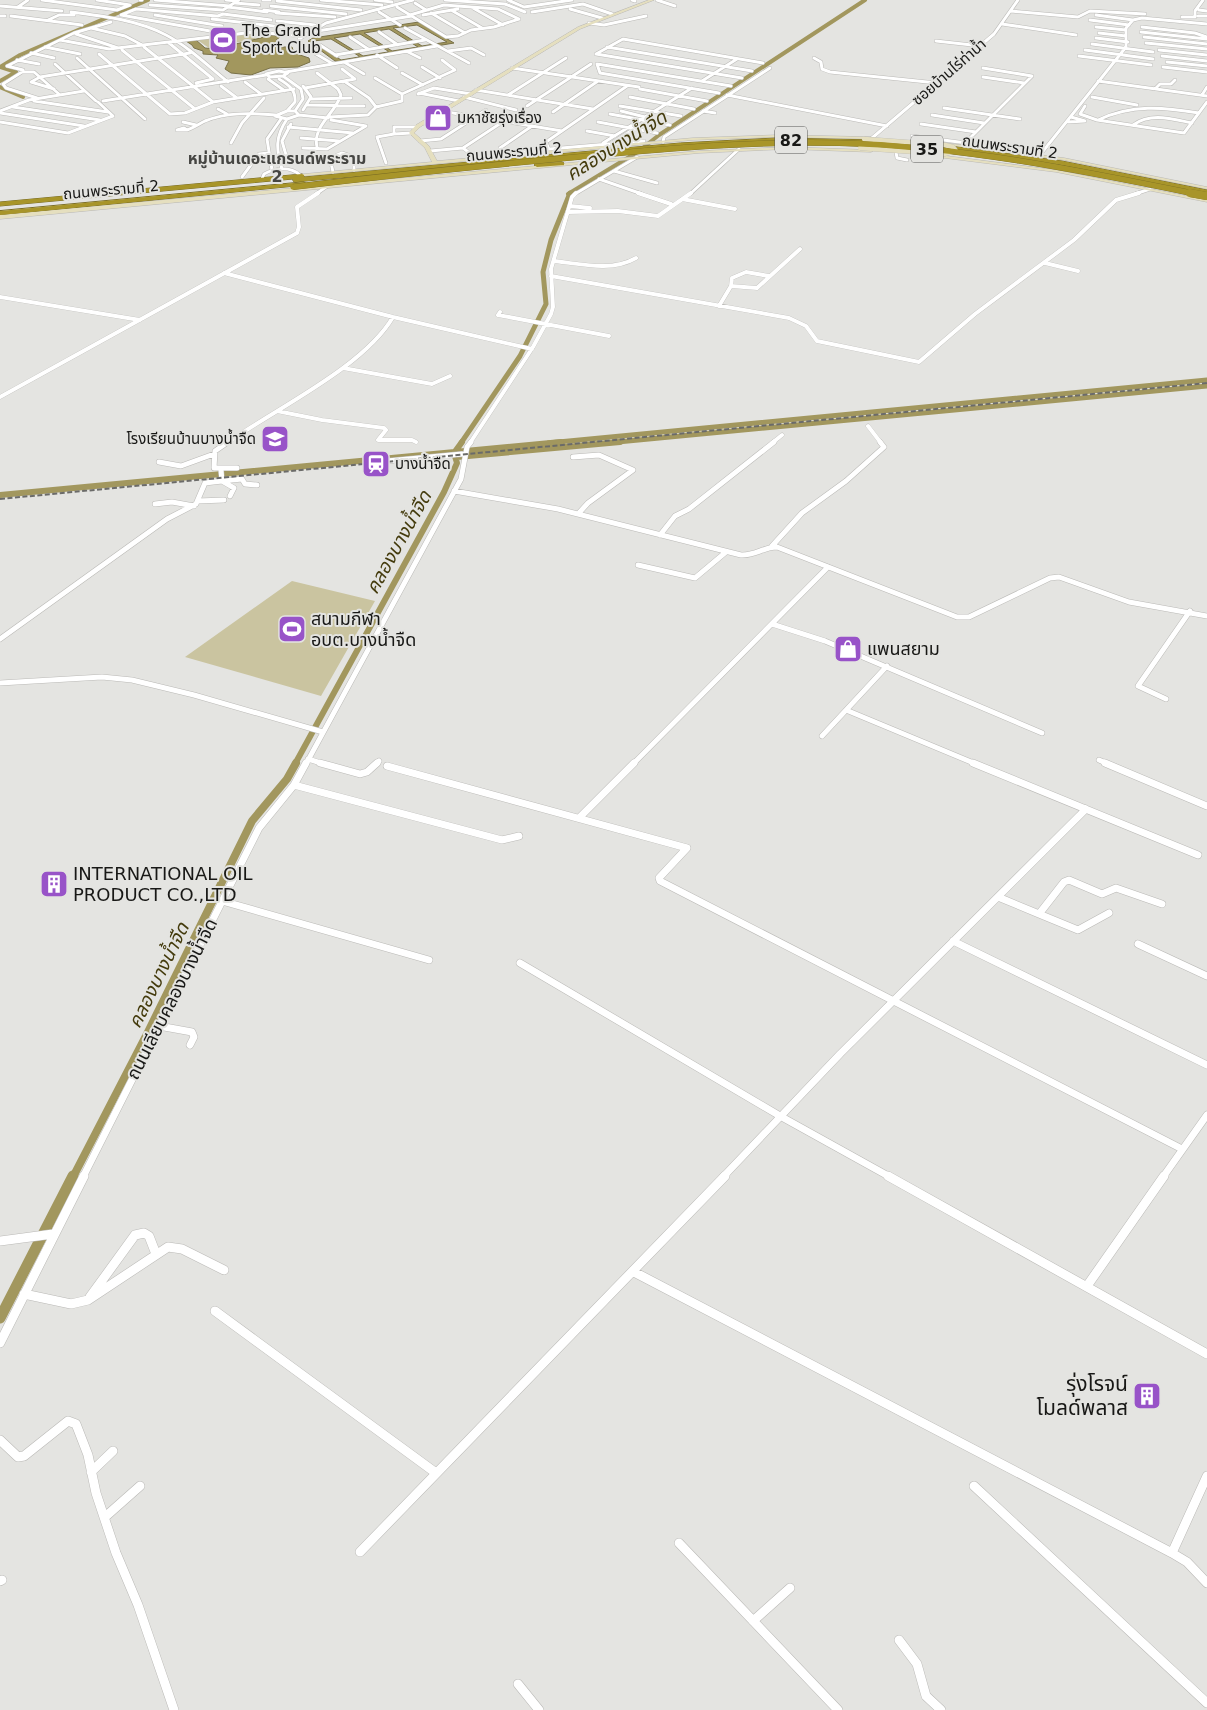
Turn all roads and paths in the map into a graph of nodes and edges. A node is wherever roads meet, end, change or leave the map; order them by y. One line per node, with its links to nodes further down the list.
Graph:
1 (3, 0): 32 (street)
2 (28, 0): 32 (street)
3 (42, 0): 29 (street)
4 (97, 0): 29 (street)
5 (155, 0): 42 (street)
6 (226, 0): 25 (street)
7 (263, 0): 8 (street)
8 (270, 0)
9 (320, 0): 21 (street)
10 (375, 0): 26 (street)
11 (401, 0): 36 (street)
12 (447, 0): 27 (street)
13 (508, 0): 14 (street)
14 (572, 0)
15 (651, 0): 28 (street); 39 (street)
16 (657, 0): 40 (street)
17 (1018, 0): 56 (street, ซอยบ้านไร่ท่าน้ำ)
18 (1205, 0): 56 (street)
19 (87, 1): 29 (street)
20 (277, 1): 38 (street)
21 (326, 1): 22 (street); 38 (street)
22 (333, 1): 30 (street)
23 (414, 1): 52 (street); 123 (street)
24 (437, 1): 31 (street)
25 (237, 2): 35 (street); 42 (street)
26 (392, 2)
27 (495, 2): 65 (street)
28 (636, 2): 65 (street)
29 (81, 4): 58 (street)
30 (361, 4): 36 (street); 43 (street)
31 (444, 4): 44 (street); 52 (street)
32 (17, 5): 41 (street); 58 (street)
33 (27, 5): 58 (street)
34 (150, 5): 42 (street)
35 (259, 5)
36 (382, 5): 43 (street)
37 (271, 6): 50 (street)
38 (321, 6): 50 (street); 51 (street)
39 (662, 6)
40 (675, 6)
41 (0, 7): 55 (street)
42 (229, 7): 59 (street)
43 (376, 7): 68 (street)
44 (474, 7): 53 (street); 103 (street); 103 (street)
45 (397, 8): 74 (street)
46 (570, 9): 81 (street)
47 (27, 10): 58 (street)
48 (132, 10): 73 (street); 94 (street); 113 (street)
49 (264, 10): 69 (street)
50 (314, 10): 64 (street); 69 (street)
51 (360, 10)
52 (426, 10): 74 (street)
53 (451, 10): 62 (street); 116 (street)
54 (1199, 10): 57 (street)
55 (17, 11)
56 (1011, 11): 98 (street, ซอยบ้านไร่ท่าน้ำ)
57 (1207, 11)
58 (66, 12): 67 (street); 84 (street); 85 (street); 141 (street)
59 (269, 12)
60 (379, 12): 88 (street)
61 (276, 13): 63 (street)
62 (431, 13): 74 (street); 127 (street)
63 (282, 14): 68 (street); 86 (street)
64 (346, 14)
65 (612, 14): 81 (street)
66 (1090, 14): 90 (street)
67 (106, 15)
68 (288, 15): 83 (street); 86 (street)
69 (306, 15): 78 (street)
70 (0, 16): 71 (street)
71 (5, 16)
72 (11, 16): 84 (street)
73 (217, 16): 80 (street); 86 (street)
74 (412, 16): 88 (street); 127 (street)
75 (646, 16): 96 (street)
76 (1198, 16): 77 (street)
77 (1207, 16)
78 (332, 17)
79 (361, 17): 95 (street)
80 (211, 18): 94 (street); 108 (street)
81 (602, 18): 96 (street)
82 (1146, 18): 90 (street); 91 (street)
83 (310, 19): 87 (street); 97 (street)
84 (47, 20): 100 (street)
85 (97, 20)
86 (275, 20): 97 (street); 108 (street)
87 (322, 20)
88 (392, 20): 95 (street); 102 (street)
89 (1090, 20): 105 (street)
90 (1132, 20): 105 (street)
91 (1168, 20): 93 (street); 106 (street)
92 (341, 22): 110 (street)
93 (1192, 22): 99 (street); 117 (street)
94 (201, 23): 107 (street); 113 (street)
95 (371, 23): 110 (street); 150 (street)
96 (589, 23): 215 (street)
97 (303, 24): 101 (street)
98 (1002, 24): 118 (street); 157 (street, ซอยบ้านไร่ท่าน้ำ)
99 (1207, 24)
100 (82, 25)
101 (315, 25)
102 (400, 25)
103 (503, 25): 116 (street)
104 (1048, 25): 118 (street)
105 (1129, 25): 121 (street)
106 (1168, 25)
107 (222, 26)
108 (265, 26): 123 (street)
109 (90, 27): 129 (street); 145 (street); 155 (street)
110 (349, 27): 124 (street); 125 (street)
111 (1096, 27): 121 (street)
112 (1142, 27): 139 (street)
113 (190, 28): 122 (street)
114 (323, 28): 124 (street)
115 (406, 28): 142 (street)
116 (482, 28): 127 (street)
117 (1190, 28)
118 (1038, 29): 120 (street)
119 (1065, 29): 120 (street)
120 (1058, 30): 132 (street)
121 (1126, 30): 134 (street)
122 (210, 31)
123 (309, 31): 124 (street); 130 (street)
124 (329, 31): 130 (street); 131 (street)
125 (356, 32)
126 (1141, 32): 133 (street)
127 (464, 33)
128 (1099, 33): 134 (street)
129 (74, 34): 140 (street); 162 (street)
130 (304, 35): 141 (street); 202 (street)
131 (334, 35)
132 (1076, 35)
133 (1174, 35): 138 (street); 143 (street)
134 (1126, 36): 146 (street)
135 (350, 37): 163 (street)
136 (1144, 37): 143 (street)
137 (1096, 38): 146 (street)
138 (1197, 38): 139 (street); 148 (street)
139 (1207, 38)
140 (60, 40): 154 (street); 162 (street)
141 (174, 40): 145 (street); 175 (street)
142 (425, 40): 150 (street); 156 (street)
143 (1172, 40): 148 (street); 153 (street)
144 (936, 41): 157 (street)
145 (167, 42): 155 (street); 174 (street)
146 (1128, 42): 160 (street)
147 (1146, 43): 153 (street)
148 (1196, 43): 152 (street); 161 (street)
149 (320, 44): 177 (street)
150 (398, 44): 159 (street); 163 (street)
151 (1092, 44): 160 (street)
152 (1207, 44)
153 (1169, 45): 161 (street)
154 (44, 46): 170 (street); 172 (street)
155 (143, 46): 162 (street); 185 (street)
156 (437, 46): 167 (street); 168 (street)
157 (981, 46): 248 (street, ซอยบ้านไร่ท่าน้ำ)
158 (607, 47): 194 (street); 211 (street); 229 (street)
159 (403, 48)
160 (1124, 48): 169 (street); 176 (street)
161 (1193, 48): 164 (street); 171 (street)
162 (120, 49): 197 (street)
163 (368, 49): 177 (street); 180 (street)
164 (1207, 49)
165 (1084, 50): 176 (street)
166 (1159, 50): 171 (street)
167 (447, 51): 178 (street); 203 (street)
168 (408, 52): 180 (street); 187 (street)
169 (1153, 52)
170 (30, 53): 183 (street); 192 (street)
171 (1190, 53): 179 (street); 190 (street)
172 (80, 54)
173 (99, 54): 207 (street)
174 (183, 54): 175 (street); 185 (street); 251 (street)
175 (190, 54): 245 (street)
176 (1119, 54): 191 (street); 195 (street)
177 (335, 55): 186 (street)
178 (484, 55)
179 (1207, 55)
180 (377, 56): 198 (street); 214 (street)
181 (1079, 56): 195 (street)
182 (1162, 56): 190 (street)
183 (54, 58)
184 (77, 58): 213 (street)
185 (158, 58): 197 (street); 251 (street)
186 (340, 58)
187 (420, 58)
188 (566, 58): 227 (street)
189 (814, 58): 248 (street)
190 (1188, 58): 196 (street); 206 (street)
191 (1153, 59)
192 (17, 60): 200 (street); 220 (street)
193 (442, 60): 238 (street)
194 (739, 60): 205 (street); 211 (street)
195 (1116, 60): 208 (street); 244 (street)
196 (1207, 60)
197 (136, 62): 207 (street); 260 (street)
198 (344, 62): 202 (street); 228 (street)
199 (1167, 62): 206 (street)
200 (39, 64)
201 (55, 64): 224 (street)
202 (333, 64): 222 (street)
203 (469, 64)
204 (591, 64): 235 (street)
205 (763, 64)
206 (1186, 64): 209 (street); 219 (street)
207 (113, 65): 213 (street); 269 (street)
208 (1151, 65)
209 (1207, 66)
210 (422, 67): 238 (street)
211 (728, 67): 221 (street); 229 (street)
212 (1163, 67): 219 (street)
213 (90, 68): 224 (street); 278 (street)
214 (397, 68)
215 (512, 68): 227 (street); 264 (street)
216 (770, 68): 273 (street)
217 (983, 68): 249 (street)
218 (342, 69): 241 (street)
219 (1182, 69): 223 (street)
220 (23, 70)
221 (752, 71)
222 (286, 72): 231 (street); 233 (street)
223 (1207, 72)
224 (64, 73): 230 (street); 265 (street)
225 (317, 73): 250 (street)
226 (402, 73): 252 (street)
227 (544, 73): 235 (street); 272 (street)
228 (364, 74)
229 (717, 74): 239 (street); 243 (street); 247 (street)
230 (40, 76): 259 (street); 259 (street); 283 (street)
231 (283, 76): 234 (street); 318 (street)
232 (290, 76): 257 (street)
233 (267, 77): 234 (street); 245 (street); 266 (street)
234 (276, 77): 261 (street)
235 (571, 77): 242 (street); 289 (street)
236 (984, 77): 249 (street)
237 (375, 78): 270 (street)
238 (440, 78): 252 (street)
239 (742, 78)
240 (1174, 80): 263 (street)
241 (344, 81): 250 (street); 307 (street)
242 (598, 81): 254 (street); 296 (street)
243 (702, 81): 247 (street); 258 (street); 258 (street)
244 (1098, 81): 263 (street); 338 (street)
245 (228, 82): 251 (street)
246 (245, 82): 275 (street)
247 (707, 82): 255 (street); 262 (street)
248 (937, 83): 364 (street, ซอยบ้านไร่ท่าน้ำ)
249 (1024, 83): 335 (street)
250 (332, 84): 257 (street); 285 (street)
251 (193, 85): 260 (street); 294 (street)
252 (422, 85): 270 (street)
253 (221, 86): 284 (street)
254 (627, 86): 276 (street); 312 (street)
255 (731, 86)
256 (1207, 87): 274 (street)
257 (305, 88): 287 (street)
258 (690, 88): 262 (street); 276 (street)
259 (54, 89): 268 (street)
260 (170, 89): 269 (street); 310 (street)
261 (294, 89): 266 (street); 317 (street)
262 (696, 89): 267 (street); 281 (street)
263 (1155, 89): 274 (street)
264 (476, 90): 271 (street); 272 (street)
265 (84, 91): 268 (street); 293 (street)
266 (285, 91): 275 (street)
267 (719, 93)
268 (60, 94): 283 (street)
269 (146, 94): 278 (street); 310 (street)
270 (402, 94): 307 (street)
271 (471, 94): 279 (street); 291 (street)
272 (508, 95): 289 (street)
273 (727, 95): 320 (street); 364 (street)
274 (1202, 95): 277 (street)
275 (262, 96): 284 (street); 326 (street)
276 (678, 96): 281 (street); 297 (street)
277 (1207, 96)
278 (123, 97): 290 (street); 339 (street)
279 (464, 97): 291 (street); 316 (street)
280 (630, 97): 297 (street)
281 (684, 97): 292 (street); 298 (street)
282 (1092, 97): 304 (street)
283 (37, 98): 288 (street)
284 (237, 98): 294 (street)
285 (341, 98): 286 (street); 287 (street); 306 (street)
286 (351, 98)
287 (311, 99): 299 (street)
288 (29, 100): 305 (street); 325 (street)
289 (536, 100): 296 (street); 301 (street)
290 (103, 101): 293 (street)
291 (459, 101): 322 (street)
292 (707, 101)
293 (97, 102): 325 (street)
294 (213, 102): 310 (street)
295 (1207, 102): 308 (street)
296 (565, 104): 312 (street); 323 (street)
297 (666, 104): 298 (street); 324 (street)
298 (672, 105): 313 (street); 327 (street)
299 (308, 106): 306 (street); 314 (street)
300 (364, 106): 306 (street)
301 (526, 106)
302 (620, 106): 324 (street)
303 (1085, 106): 348 (street)
304 (1144, 106): 329 (street); 348 (street)
305 (13, 107): 321 (street); 345 (street)
306 (336, 107): 341 (street)
307 (376, 107): 341 (street)
308 (1205, 107): 329 (street)
309 (944, 108): 335 (street)
310 (195, 109)
311 (218, 109): 330 (street)
312 (593, 109): 371 (street)
313 (694, 109)
314 (303, 110)
315 (486, 110): 337 (street)
316 (516, 110)
317 (287, 111): 318 (street); 331 (street)
318 (295, 111): 333 (street)
319 (621, 111): 343 (street)
320 (703, 111): 328 (street); 389 (street)
321 (0, 112): 362 (street)
322 (441, 112): 337 (street); 367 (street)
323 (553, 112)
324 (653, 112): 327 (street); 343 (street)
325 (109, 113): 345 (street)
326 (252, 113): 330 (street); 331 (street); 390 (street)
327 (659, 113): 336 (street); 343 (street)
328 (715, 113)
329 (1198, 113): 357 (street)
330 (227, 114): 358 (street)
331 (276, 114): 340 (street)
332 (610, 114): 346 (street)
333 (299, 115): 341 (street); 342 (street)
334 (932, 115): 356 (street)
335 (992, 115): 344 (street); 356 (street)
336 (681, 116)
337 (475, 117): 353 (street); 387 (street)
338 (1071, 117): 347 (street); 355 (street)
339 (145, 118)
340 (281, 118): 342 (street); 403 (street)
341 (328, 118): 368 (street); 376 (street)
342 (287, 119): 414 (street)
343 (646, 119): 346 (street); 360 (street); 370 (street)
344 (1020, 119)
345 (101, 120): 362 (street)
346 (641, 120): 369 (street)
347 (1085, 120): 348 (street); 355 (street)
348 (1097, 120): 361 (street)
349 (0, 122): 362 (street)
350 (183, 122): 358 (street)
351 (292, 122): 365 (street)
352 (392, 122): 366 (street)
353 (504, 122): 363 (street); 397 (street)
354 (598, 122): 369 (street)
355 (1068, 122): 408 (street)
356 (984, 123): 374 (street)
357 (1192, 123): 361 (street); 361 (street)
358 (195, 124): 358 (street)
359 (921, 124): 374 (street)
360 (670, 125)
361 (1133, 125)
362 (85, 126)
363 (532, 126): 371 (street); 407 (street)
364 (887, 126): 383 (street, ซอยบ้านไร่ท่าน้ำ)
365 (288, 127): 368 (street); 406 (street)
366 (394, 127): 367 (street); 377 (street)
367 (417, 127): 378 (street)
368 (319, 128): 376 (street); 382 (street)
369 (627, 128): 370 (street); 384 (street)
370 (634, 129): 373 (street); 384 (street)
371 (562, 131): 400 (street)
372 (587, 131): 384 (street)
373 (645, 131): 375 (street); 379 (street)
374 (976, 132): 391 (street)
375 (657, 133)
376 (353, 134): 386 (street)
377 (394, 134): 378 (street); 410 (street)
378 (411, 134): 387 (street)
379 (638, 135)
380 (912, 136): 391 (street)
381 (301, 138): 382 (street)
382 (314, 138): 386 (street); 395 (street)
383 (872, 138): 385 (main road, ถนนพระรามที่ 2 / 35); 391 (main road, ถนนพระรามที่ 2 / 35)
384 (615, 139): 388 (street)
385 (693, 139): 389 (main road, ถนนพระรามที่ 2 / 35); 401 (main road, bridge)
386 (339, 141): 395 (street)
387 (420, 141): 399 (street)
388 (610, 142): 392 (street); 393 (street)
389 (663, 142): 393 (main road, ถนนพระรามที่ 2 / 35)
390 (231, 144)
391 (964, 144): 394 (street); 408 (main road, ถนนพระรามที่ 2 / 35)
392 (603, 146): 393 (main road, ถนนพระรามที่ 2 / 35); 400 (street); 400 (main road, ถนนพระรามที่ 2 / 35)
393 (645, 146): 405 (highway, ถนนพระรามที่ 2 / 35, bridge); 424 (highway, ถนนพระรามที่ 2 / 35)
394 (990, 146)
395 (316, 147): 396 (street)
396 (303, 148)
397 (463, 148): 399 (street); 407 (street)
398 (739, 149): 401 (main road, ถนนพระรามที่ 2 / 35); 402 (main road, ถนนพระรามที่ 2 / 35); 427 (street)
399 (430, 151): 411 (street)
400 (550, 151): 404 (main road, ถนนพระรามที่ 2 / 35); 407 (street)
401 (699, 152): 405 (main road, ถนนพระรามที่ 2 / 35)
402 (896, 152): 409 (street); 424 (main road, ถนนพระรามที่ 2 / 35)
403 (269, 153): 415 (street); 420 (street)
404 (536, 154): 407 (main road, ถนนพระรามที่ 2 / 35); 413 (highway)
405 (631, 154): 412 (main road, ถนนพระรามที่ 2 / 35); 413 (highway, ถนนพระรามที่ 2 / 35); 417 (street, ถนนเลียบคลองบางน้ำจืด)
406 (286, 155)
407 (502, 155): 411 (main road, ถนนพระรามที่ 2 / 35)
408 (1040, 155): 426 (main road, ถนนพระรามที่ 2 / 35)
409 (906, 160)
410 (386, 162)
411 (435, 162): 416 (main road, ถนนพระรามที่ 2 / 35)
412 (562, 164): 413 (highway); 425 (main road, ถนนพระรามที่ 2 / 35)
413 (458, 168): 431 (highway, ถนนพระรามที่ 2 / 35)
414 (282, 169): 415 (street); 419 (street)
415 (272, 170): 421 (street)
416 (354, 170): 418 (main road, ถนนพระรามที่ 2 / 35); 418 (street)
417 (614, 171): 422 (street, ถนนเลียบคลองบางน้ำจืด); 423 (street)
418 (333, 172): 419 (main road, ถนนพระรามที่ 2 / 35)
419 (300, 175): 421 (main road, ถนนพระรามที่ 2 / 35)
420 (242, 177)
421 (262, 179): 431 (main road, ถนนพระรามที่ 2 / 35)
422 (599, 179): 428 (street); 430 (street, ถนนเลียบคลองบางน้ำจืด)
423 (656, 183)
424 (1153, 185): 426 (highway); 426 (highway); 436 (street)
425 (326, 187): 431 (main road, ถนนพระรามที่ 2 / 35); 438 (street)
426 (1207, 194): 431 (highway, 82, bridge)
427 (682, 200): 430 (street); 432 (street)
428 (671, 204)
429 (590, 208): 430 (street)
430 (569, 209): 435 (street, ถนนเลียบคลองบางน้ำจืด)
431 (0, 210)
432 (735, 210)
433 (800, 249): 440 (street)
434 (636, 258): 435 (street)
435 (554, 261): 439 (street, ถนนเลียบคลองบางน้ำจืด)
436 (1045, 263): 437 (street); 443 (street)
437 (1078, 271)
438 (224, 273): 445 (street); 446 (street)
439 (551, 276): 443 (street); 447 (street, ถนนเลียบคลองบางน้ำจืด)
440 (770, 276): 441 (street); 441 (street)
441 (731, 286): 443 (street)
442 (0, 297): 446 (street)
443 (719, 306)
444 (500, 312): 447 (street)
445 (393, 317): 449 (street); 450 (street)
446 (140, 320): 452 (street)
447 (544, 323): 448 (street); 449 (street, ถนนเลียบคลองบางน้ำจืด)
448 (608, 336)
449 (531, 349): 467 (street, ถนนเลียบคลองบางน้ำจืด)
450 (343, 368): 451 (street); 453 (street)
451 (450, 376)
452 (0, 397)
453 (277, 410): 457 (street); 459 (street)
454 (868, 426): 474 (street)
455 (782, 435): 473 (street)
456 (416, 442): 457 (street)
457 (378, 444): 458 (street)
458 (396, 446)
459 (214, 454): 463 (street); 465 (street)
460 (462, 454): 462 (street)
461 (573, 457): 472 (street)
462 (387, 461)
463 (160, 462)
464 (237, 468): 465 (street)
465 (222, 475): 466 (street); 468 (street); 470 (street)
466 (257, 484)
467 (454, 490): 472 (street); 487 (street, ถนนเลียบคลองบางน้ำจืด)
468 (230, 496)
469 (224, 500): 470 (street)
470 (196, 503): 471 (street); 481 (street)
471 (154, 504)
472 (578, 514): 473 (street)
473 (660, 535): 475 (street)
474 (772, 546): 475 (street); 477 (street)
475 (724, 554): 476 (street)
476 (638, 565)
477 (826, 569): 478 (street); 480 (street)
478 (1189, 613): 479 (street); 484 (street)
479 (1207, 616)
480 (772, 624): 482 (street); 497 (street)
481 (0, 639)
482 (886, 666): 485 (street); 488 (street)
483 (0, 683): 486 (street)
484 (1166, 699)
485 (846, 710): 489 (street); 496 (street)
486 (306, 729): 487 (street)
487 (321, 732): 490 (street, ถนนเลียบคลองบางน้ำจืด)
488 (1042, 733)
489 (822, 736)
490 (308, 759): 492 (street); 494 (street, ถนนเลียบคลองบางน้ำจืด)
491 (1099, 760): 495 (street)
492 (379, 762)
493 (386, 766): 497 (street)
494 (294, 785): 498 (street); 501 (street, ถนนเลียบคลองบางน้ำจืด)
495 (1207, 806)
496 (1086, 809): 499 (street); 500 (street)
497 (580, 817): 510 (street)
498 (519, 836)
499 (1198, 855)
500 (998, 897): 504 (street); 505 (street)
501 (222, 902): 507 (street); 511 (street, ถนนเลียบคลองบางน้ำจืด)
502 (1162, 904): 504 (street)
503 (1109, 913): 504 (street)
504 (1039, 914)
505 (953, 941): 510 (street); 513 (street)
506 (1138, 944): 509 (street)
507 (429, 960)
508 (520, 963): 515 (street)
509 (1207, 976)
510 (892, 1002): 515 (street); 516 (street)
511 (159, 1026): 512 (street); 517 (street, ถนนเลียบคลองบางน้ำจืด)
512 (190, 1045)
513 (1207, 1065)
514 (1207, 1115): 516 (street)
515 (780, 1116): 521 (street); 522 (street)
516 (1182, 1149): 522 (street)
517 (50, 1234): 518 (street); 523 (street, ถนนเลียบคลองบางน้ำจืด)
518 (0, 1241)
519 (156, 1254): 520 (street); 524 (street); 524 (street)
520 (224, 1270)
521 (634, 1272): 531 (street); 538 (street)
522 (1087, 1286): 527 (street)
523 (24, 1294): 524 (street); 526 (street, ถนนเลียบคลองบางน้ำจืด)
524 (88, 1300)
525 (215, 1311): 531 (street)
526 (0, 1342)
527 (1207, 1354)
528 (0, 1440): 530 (street)
529 (112, 1451): 530 (street)
530 (91, 1472): 535 (street)
531 (436, 1473): 537 (street)
532 (1207, 1476): 538 (street)
533 (140, 1486): 535 (street)
534 (974, 1486): 544 (street)
535 (104, 1517): 545 (street)
536 (679, 1543): 541 (street)
537 (360, 1552)
538 (1172, 1553): 539 (street)
539 (1207, 1583)
540 (790, 1588): 541 (street)
541 (753, 1622): 547 (street)
542 (900, 1640): 548 (street)
543 (518, 1684): 546 (street)
544 (1207, 1702)
545 (174, 1710)
546 (539, 1710)
547 (838, 1710)
548 (941, 1710)

